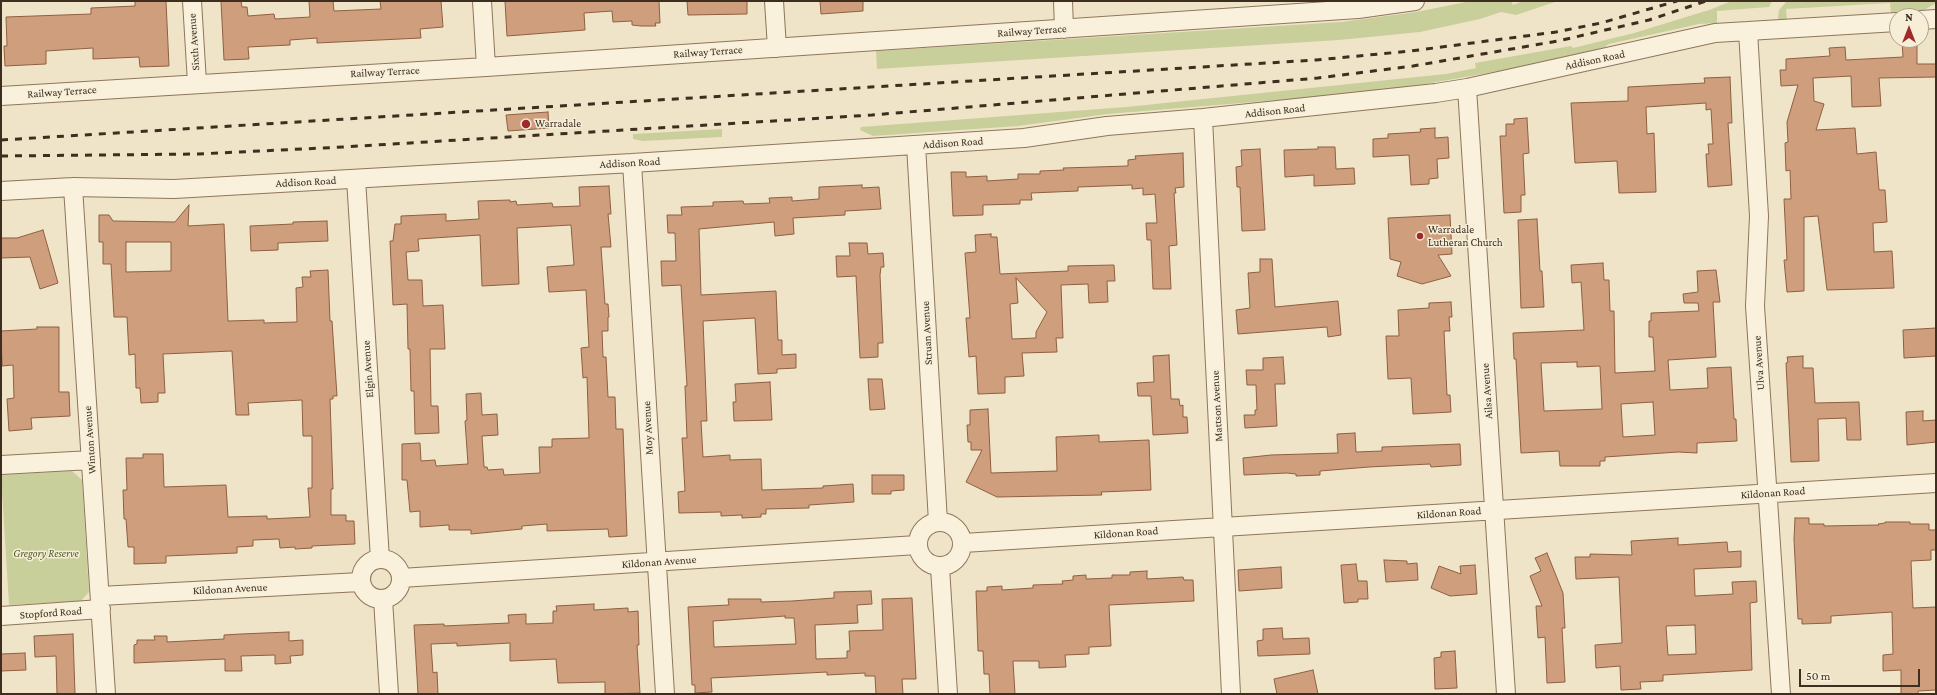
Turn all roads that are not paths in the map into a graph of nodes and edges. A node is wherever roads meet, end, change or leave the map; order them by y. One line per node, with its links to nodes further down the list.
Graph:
1 (192, 1): 12 (street, Sixth Avenue)
2 (482, 1): 11 (street)
3 (774, 1): 10 (street)
4 (1063, 1): 8 (street)
5 (1415, 1): 6 (street, Railway Terrace)
6 (1357, 5): 8 (street, Railway Terrace)
7 (1889, 22): 9 (street, Addison Road)
8 (1064, 29): 10 (street, Railway Terrace)
9 (1748, 31): 13 (street, Addison Road); 24 (street, Ulva Avenue)
10 (776, 48): 11 (street, Railway Terrace)
11 (486, 67): 12 (street, Railway Terrace)
12 (197, 83): 14 (street, Railway Terrace)
13 (1467, 88): 15 (street, Addison Road); 25 (street, Ailsa Avenue)
14 (1, 96)
15 (1203, 118): 16 (street, Addison Road); 27 (street, Mattson Avenue)
16 (916, 145): 17 (street, Addison Road); 26 (street, Struan Avenue)
17 (632, 162): 18 (street, Addison Road); 31 (street, Moy Avenue)
18 (356, 179): 19 (street, Addison Road); 30 (street, Elgin Avenue)
19 (73, 187): 20 (street, Addison Road); 21 (street, Winton Avenue)
20 (1, 191)
21 (91, 460): 22 (street); 36 (street, Winton Avenue)
22 (1, 465)
23 (1936, 483): 24 (street, Kildonan Road)
24 (1768, 493): 25 (street, Kildonan Road); 44 (street, Ulva Avenue)
25 (1494, 510): 27 (street, Kildonan Road); 43 (street, Ailsa Avenue)
26 (938, 522): 28 (street); 29 (street)
27 (1223, 527): 28 (street, Kildonan Road); 42 (street, Mattson Avenue)
28 (962, 543): 32 (street)
29 (917, 545): 31 (street, Kildonan Avenue); 32 (street)
30 (380, 559): 33 (street); 34 (street)
31 (657, 562): 33 (street, Kildonan Avenue); 40 (street, Moy Avenue)
32 (940, 567): 41 (street)
33 (401, 578): 35 (street)
34 (360, 582): 35 (street); 36 (street, Kildonan Avenue)
35 (383, 599): 39 (street)
36 (100, 603): 37 (street, Stopford Road); 38 (street, Winton Avenue)
37 (1, 616)
38 (106, 694)
39 (389, 694)
40 (665, 694)
41 (948, 694)
42 (1231, 694)
43 (1506, 694)
44 (1782, 694)

